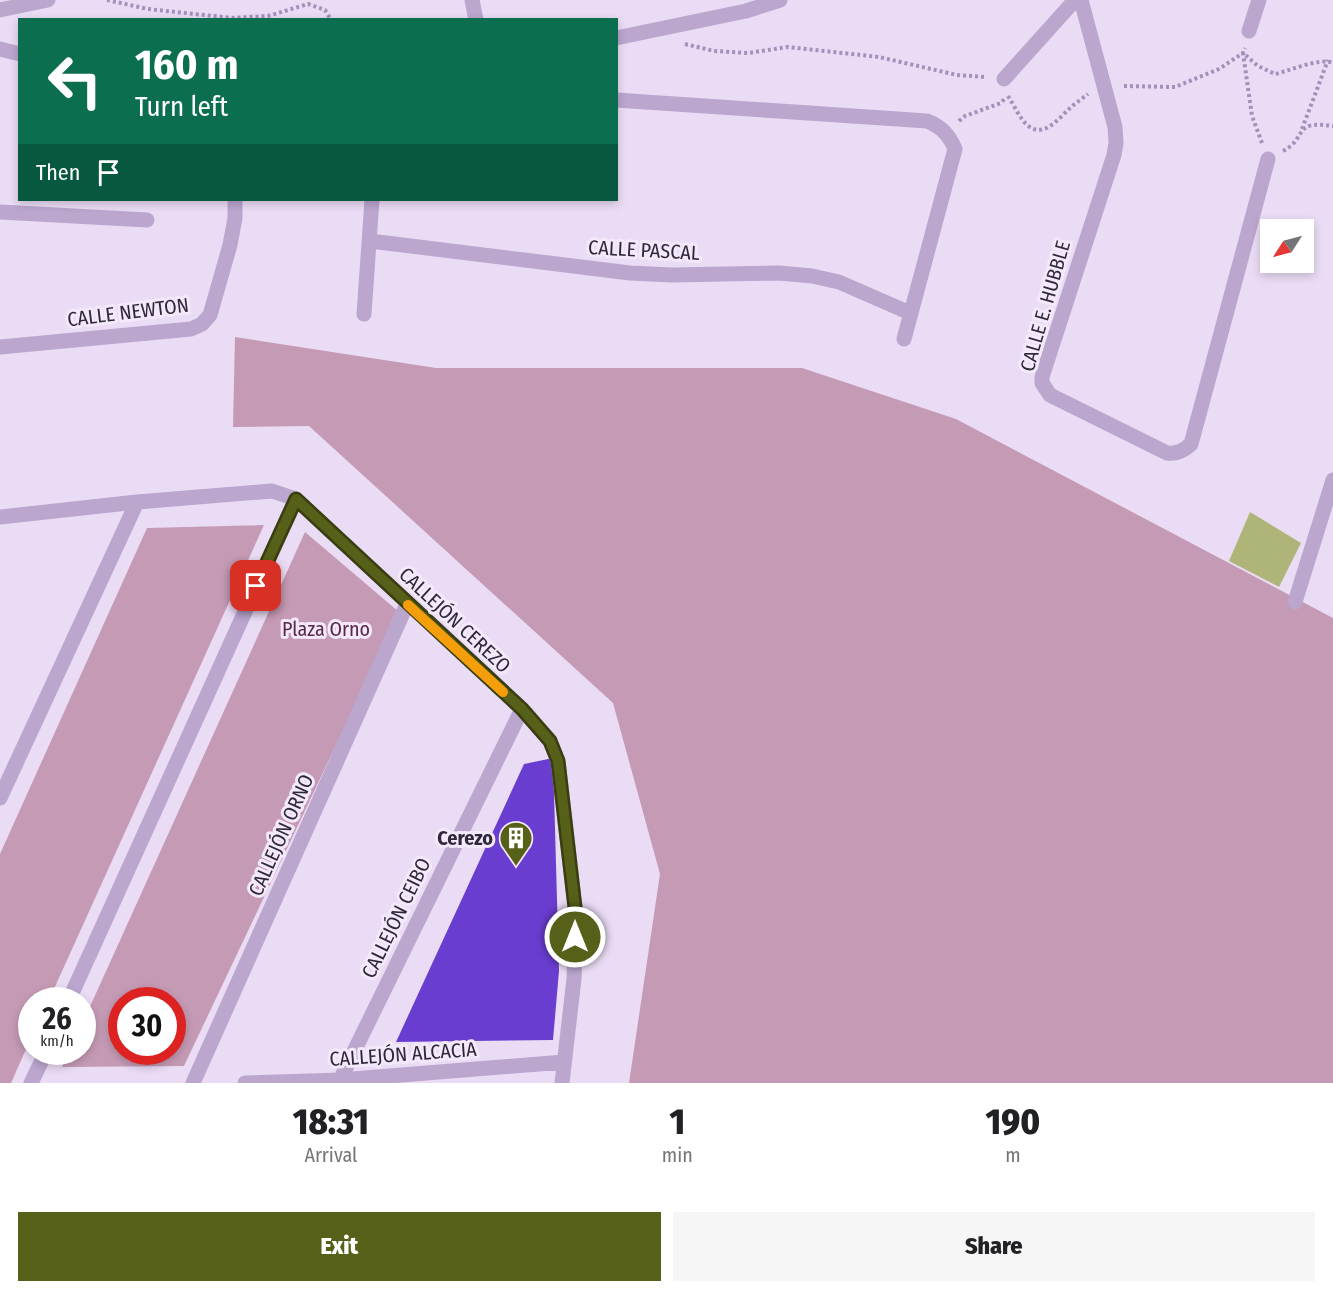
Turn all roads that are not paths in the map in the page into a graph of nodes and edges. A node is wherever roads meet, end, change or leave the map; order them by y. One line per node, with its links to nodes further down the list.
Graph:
1 (48, 0): 7 (street)
2 (472, 0): 8 (street)
3 (780, 0): 10 (street)
4 (1075, 0): 13 (street)
5 (1081, 0): 15 (street, CALLE E. HUBBLE)
6 (1259, 0): 9 (street)
7 (0, 10)
8 (476, 18)
9 (1249, 31)
10 (618, 38)
11 (0, 49): 12 (street)
12 (18, 54)
13 (1004, 79)
14 (618, 100): 21 (street)
15 (1268, 159)
16 (235, 201): 24 (street, CALLE NEWTON)
17 (372, 201): 20 (street)
18 (0, 212): 19 (street)
19 (147, 220)
20 (370, 241): 21 (street, CALLE PASCAL); 22 (street)
21 (910, 313): 23 (street)
22 (364, 314)
23 (904, 339)
24 (0, 347)
25 (1333, 480): 29 (street)
26 (296, 499): 27 (street, CALLEJÓN CEREZO); 30 (street, CALLEJÓN CEREZO); 33 (street)
27 (137, 502): 28 (street, CALLEJÓN CEREZO); 32 (street)
28 (0, 517)
29 (1295, 602)
30 (407, 604): 31 (street, CALLEJÓN CEREZO); 38 (street, CALLEJÓN ORNO)
31 (522, 709): 34 (street, CALLEJÓN CEREZO); 36 (street, CALLEJÓN CEIBO)
32 (0, 798)
33 (75, 987)
34 (564, 1062): 36 (street, CALLEJÓN ALCACIA); 40 (street, CALLEJÓN CEREZO)
35 (40, 1065): 37 (street)
36 (340, 1080): 39 (street, CALLEJÓN ALCACIA)
37 (32, 1083)
38 (193, 1083)
39 (245, 1083)
40 (562, 1083)

